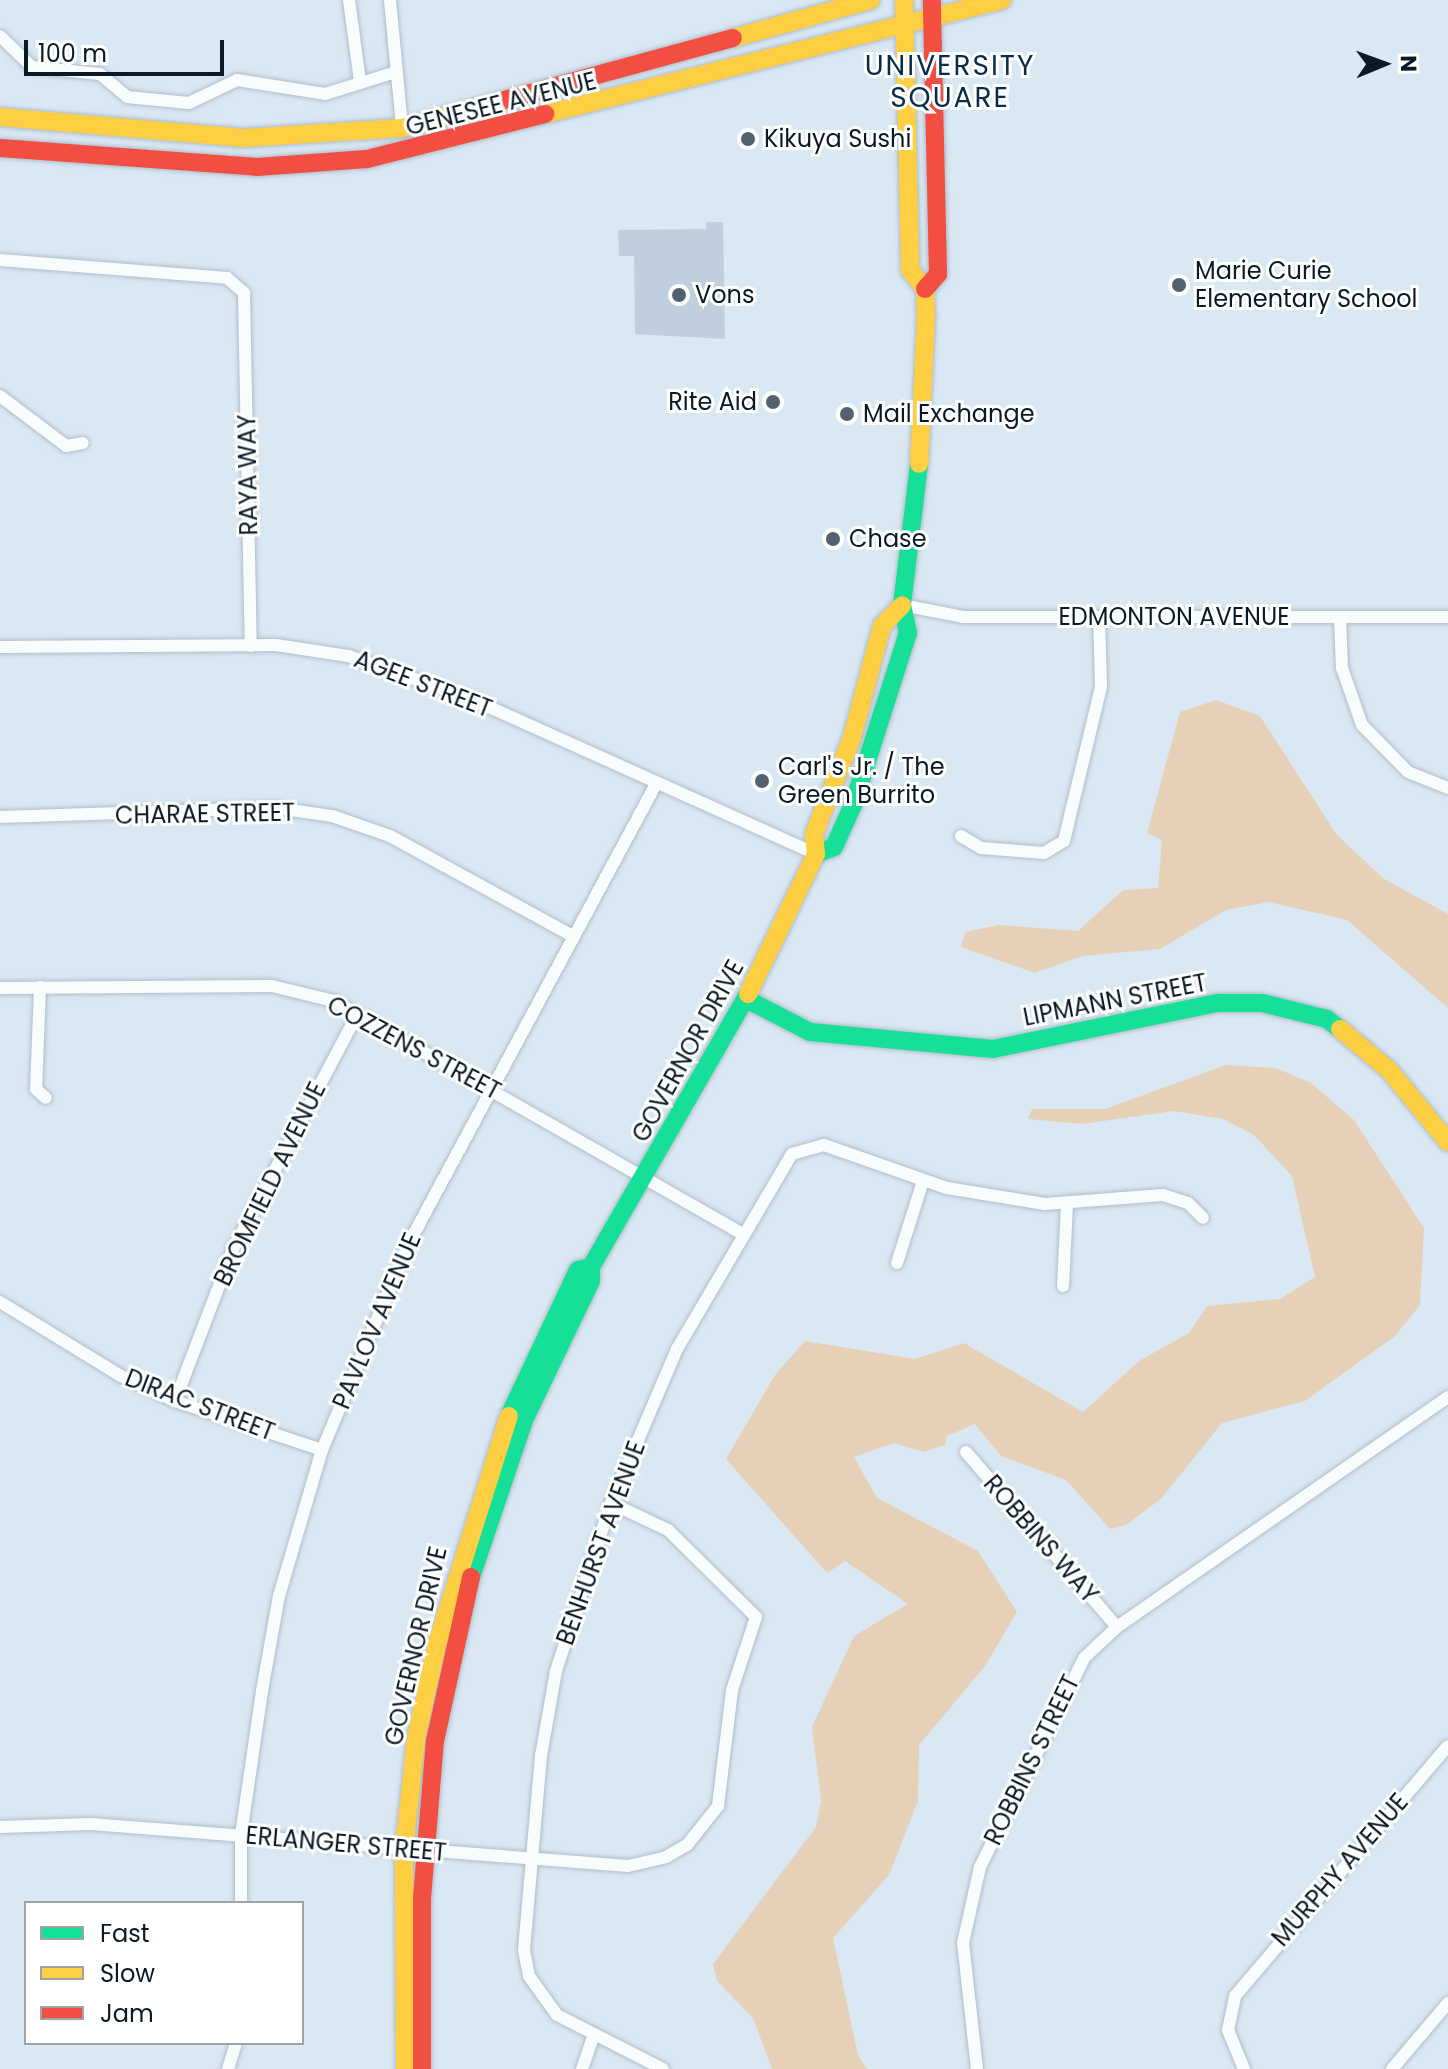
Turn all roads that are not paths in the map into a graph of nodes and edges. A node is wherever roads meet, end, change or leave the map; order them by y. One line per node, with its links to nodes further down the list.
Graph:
1 (349, 0): 10 (street)
2 (390, 0): 9 (street)
3 (871, 0): 12 (main road, GENESEE AVENUE)
4 (904, 0): 7 (main road, GOVERNOR DRIVE)
5 (1002, 0): 6 (main road, GENESEE AVENUE)
6 (932, 8): 7 (main road, GENESEE AVENUE); 15 (main road, GOVERNOR DRIVE)
7 (904, 22): 13 (main road, GENESEE AVENUE); 15 (main road, GOVERNOR DRIVE)
8 (0, 36): 10 (street)
9 (396, 72): 10 (street); 12 (street)
10 (360, 81)
11 (0, 117): 12 (main road, GENESEE AVENUE)
12 (402, 128)
13 (0, 148)
14 (0, 260): 22 (street, RAYA WAY)
15 (925, 289): 18 (main road, GOVERNOR DRIVE)
16 (0, 396): 17 (street)
17 (83, 443)
18 (902, 605): 19 (street, EDMONTON AVENUE); 28 (main road, GOVERNOR DRIVE); 28 (main road, GOVERNOR DRIVE)
19 (1099, 617): 20 (street, EDMONTON AVENUE); 27 (street)
20 (1340, 617): 21 (street, EDMONTON AVENUE); 25 (street)
21 (1448, 617)
22 (251, 646): 23 (street, AGEE STREET); 24 (street, AGEE STREET)
23 (0, 647)
24 (655, 786): 28 (street, AGEE STREET); 29 (street, PAVLOV AVENUE)
25 (1448, 788)
26 (0, 817): 29 (street, CHARAE STREET)
27 (961, 836)
28 (816, 854): 32 (main road, GOVERNOR DRIVE)
29 (573, 936): 34 (street, PAVLOV AVENUE)
30 (40, 987): 31 (street, COZZENS STREET); 33 (street, COZZENS STREET); 35 (street)
31 (0, 988)
32 (746, 999): 36 (main road, LIPMANN STREET); 37 (main road, GOVERNOR DRIVE)
33 (357, 1015): 34 (street, COZZENS STREET); 47 (street, BROMFIELD AVENUE)
34 (494, 1091): 37 (street, COZZENS STREET); 48 (street, PAVLOV AVENUE)
35 (46, 1098)
36 (1448, 1142)
37 (647, 1174): 41 (street, COZZENS STREET); 43 (main road, GOVERNOR DRIVE)
38 (923, 1181): 39 (street); 41 (street, BENHURST AVENUE); 42 (street)
39 (1067, 1205): 40 (street); 44 (street)
40 (1203, 1218)
41 (744, 1235): 50 (street, BENHURST AVENUE)
42 (897, 1263)
43 (591, 1267): 55 (main road, GOVERNOR DRIVE); 56 (main road, GOVERNOR DRIVE)
44 (1063, 1286)
45 (0, 1302): 47 (street, DIRAC STREET)
46 (1448, 1397): 51 (street, ROBBINS STREET)
47 (175, 1401): 48 (street, DIRAC STREET)
48 (322, 1450): 54 (street, PAVLOV AVENUE)
49 (966, 1452): 51 (street, ROBBINS WAY)
50 (611, 1503): 57 (street, BENHURST AVENUE); 57 (street, ERLANGER STREET)
51 (1117, 1627): 67 (street, ROBBINS STREET)
52 (1448, 1746): 68 (street, MURPHY AVENUE)
53 (0, 1827): 54 (street, ERLANGER STREET)
54 (241, 1835): 55 (street, ERLANGER STREET); 58 (street, PAVLOV AVENUE)
55 (404, 1849): 56 (street, ERLANGER STREET); 63 (main road, GOVERNOR DRIVE)
56 (424, 1851): 57 (street, ERLANGER STREET); 64 (main road, GOVERNOR DRIVE)
57 (531, 1858): 60 (street, BENHURST AVENUE)
58 (241, 1901)
59 (1448, 2003): 69 (street)
60 (594, 2035): 65 (street); 66 (street, BENHURST AVENUE)
61 (235, 2045): 62 (street)
62 (228, 2069)
63 (405, 2069)
64 (422, 2069)
65 (582, 2069)
66 (663, 2069)
67 (977, 2069)
68 (1244, 2069)
69 (1392, 2069)

